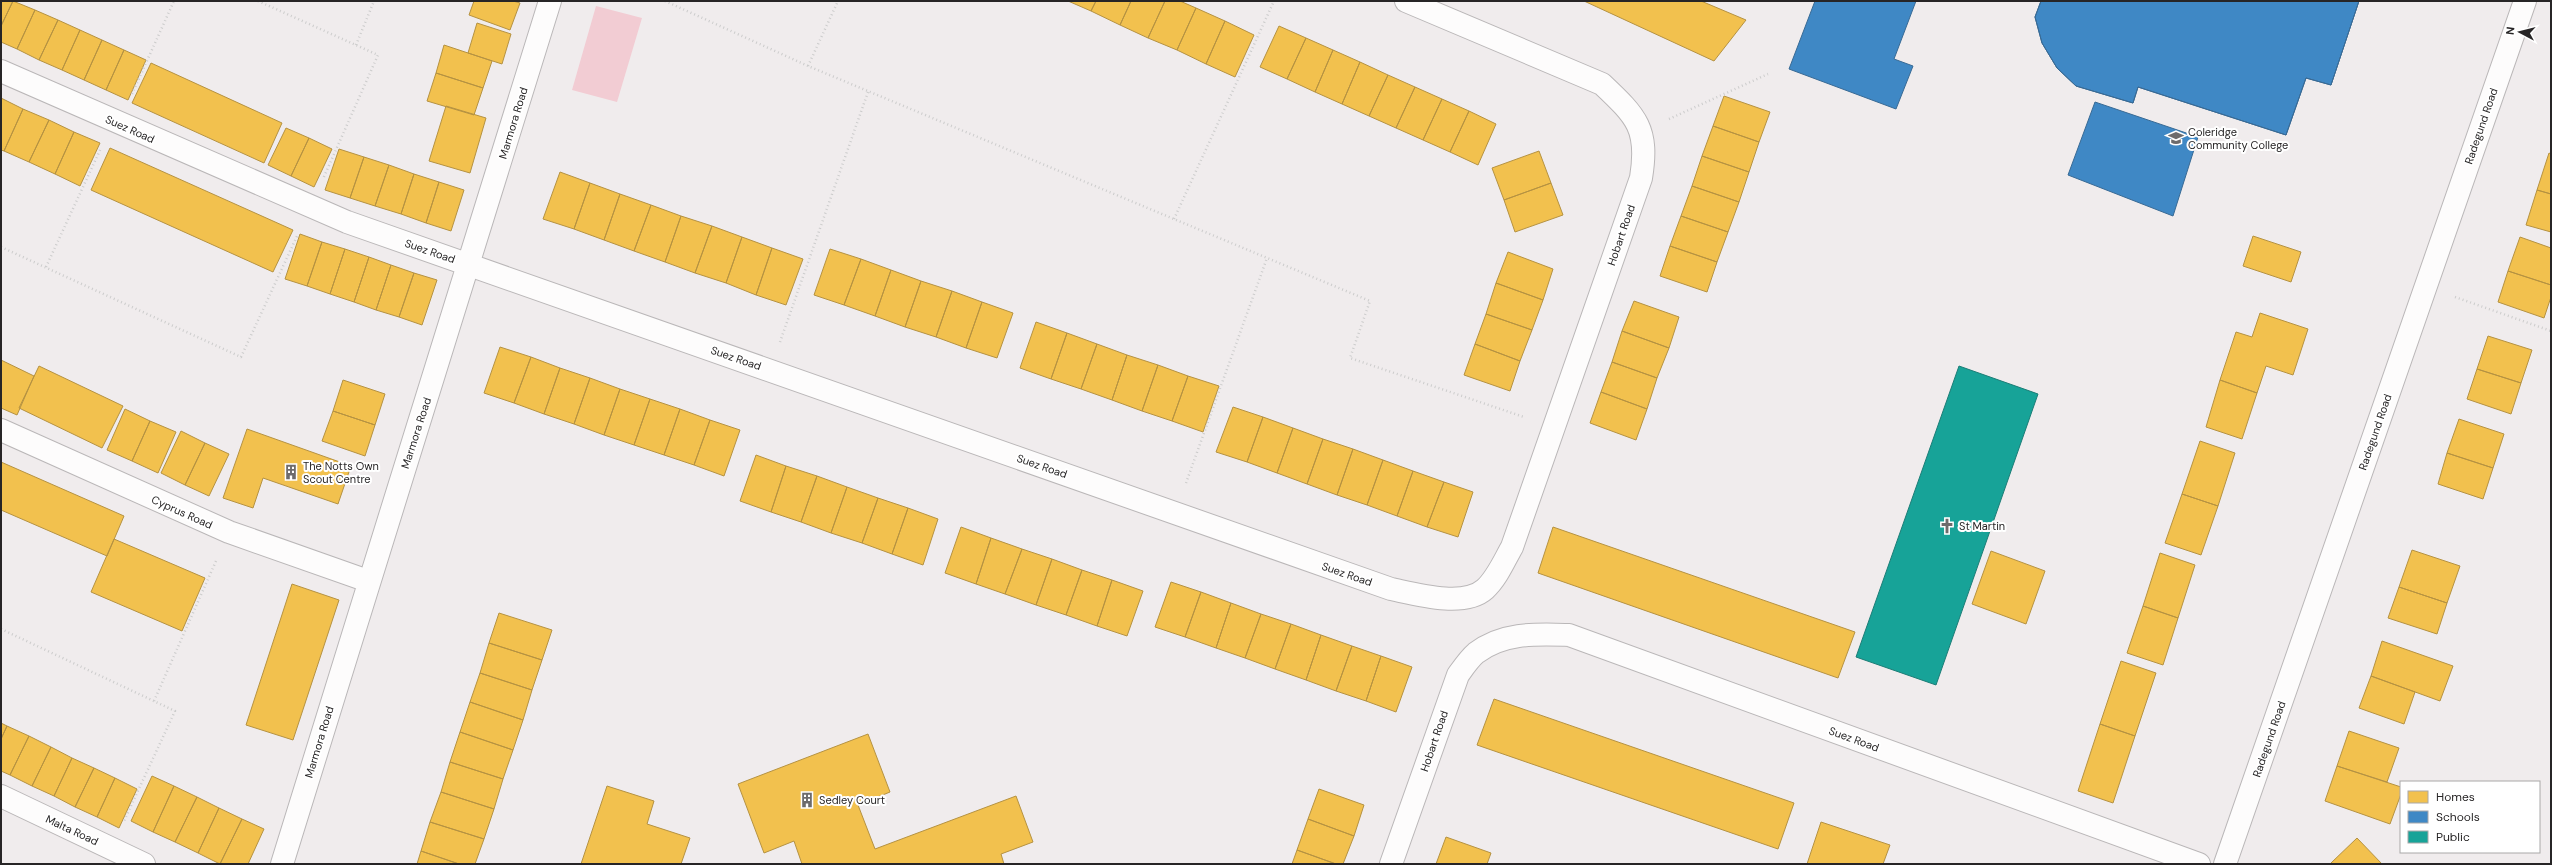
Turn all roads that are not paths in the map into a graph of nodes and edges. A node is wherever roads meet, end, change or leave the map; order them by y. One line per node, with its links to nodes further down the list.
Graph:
1 (550, 1): 5 (street, Marmora Road)
2 (1406, 1): 8 (street, Hobart Road)
3 (2525, 1): 15 (street, Radegund Road)
4 (1, 71): 5 (street, Suez Road)
5 (470, 265): 7 (street, Marmora Road); 8 (street, Suez Road)
6 (1, 430): 7 (street, Cyprus Road)
7 (368, 581): 12 (street, Marmora Road)
8 (1484, 590)
9 (1504, 638): 13 (street, Hobart Road); 14 (street, Suez Road)
10 (1, 796): 11 (street, Malta Road)
11 (144, 864)
12 (282, 864)
13 (1391, 864)
14 (2199, 864)
15 (2225, 864)

